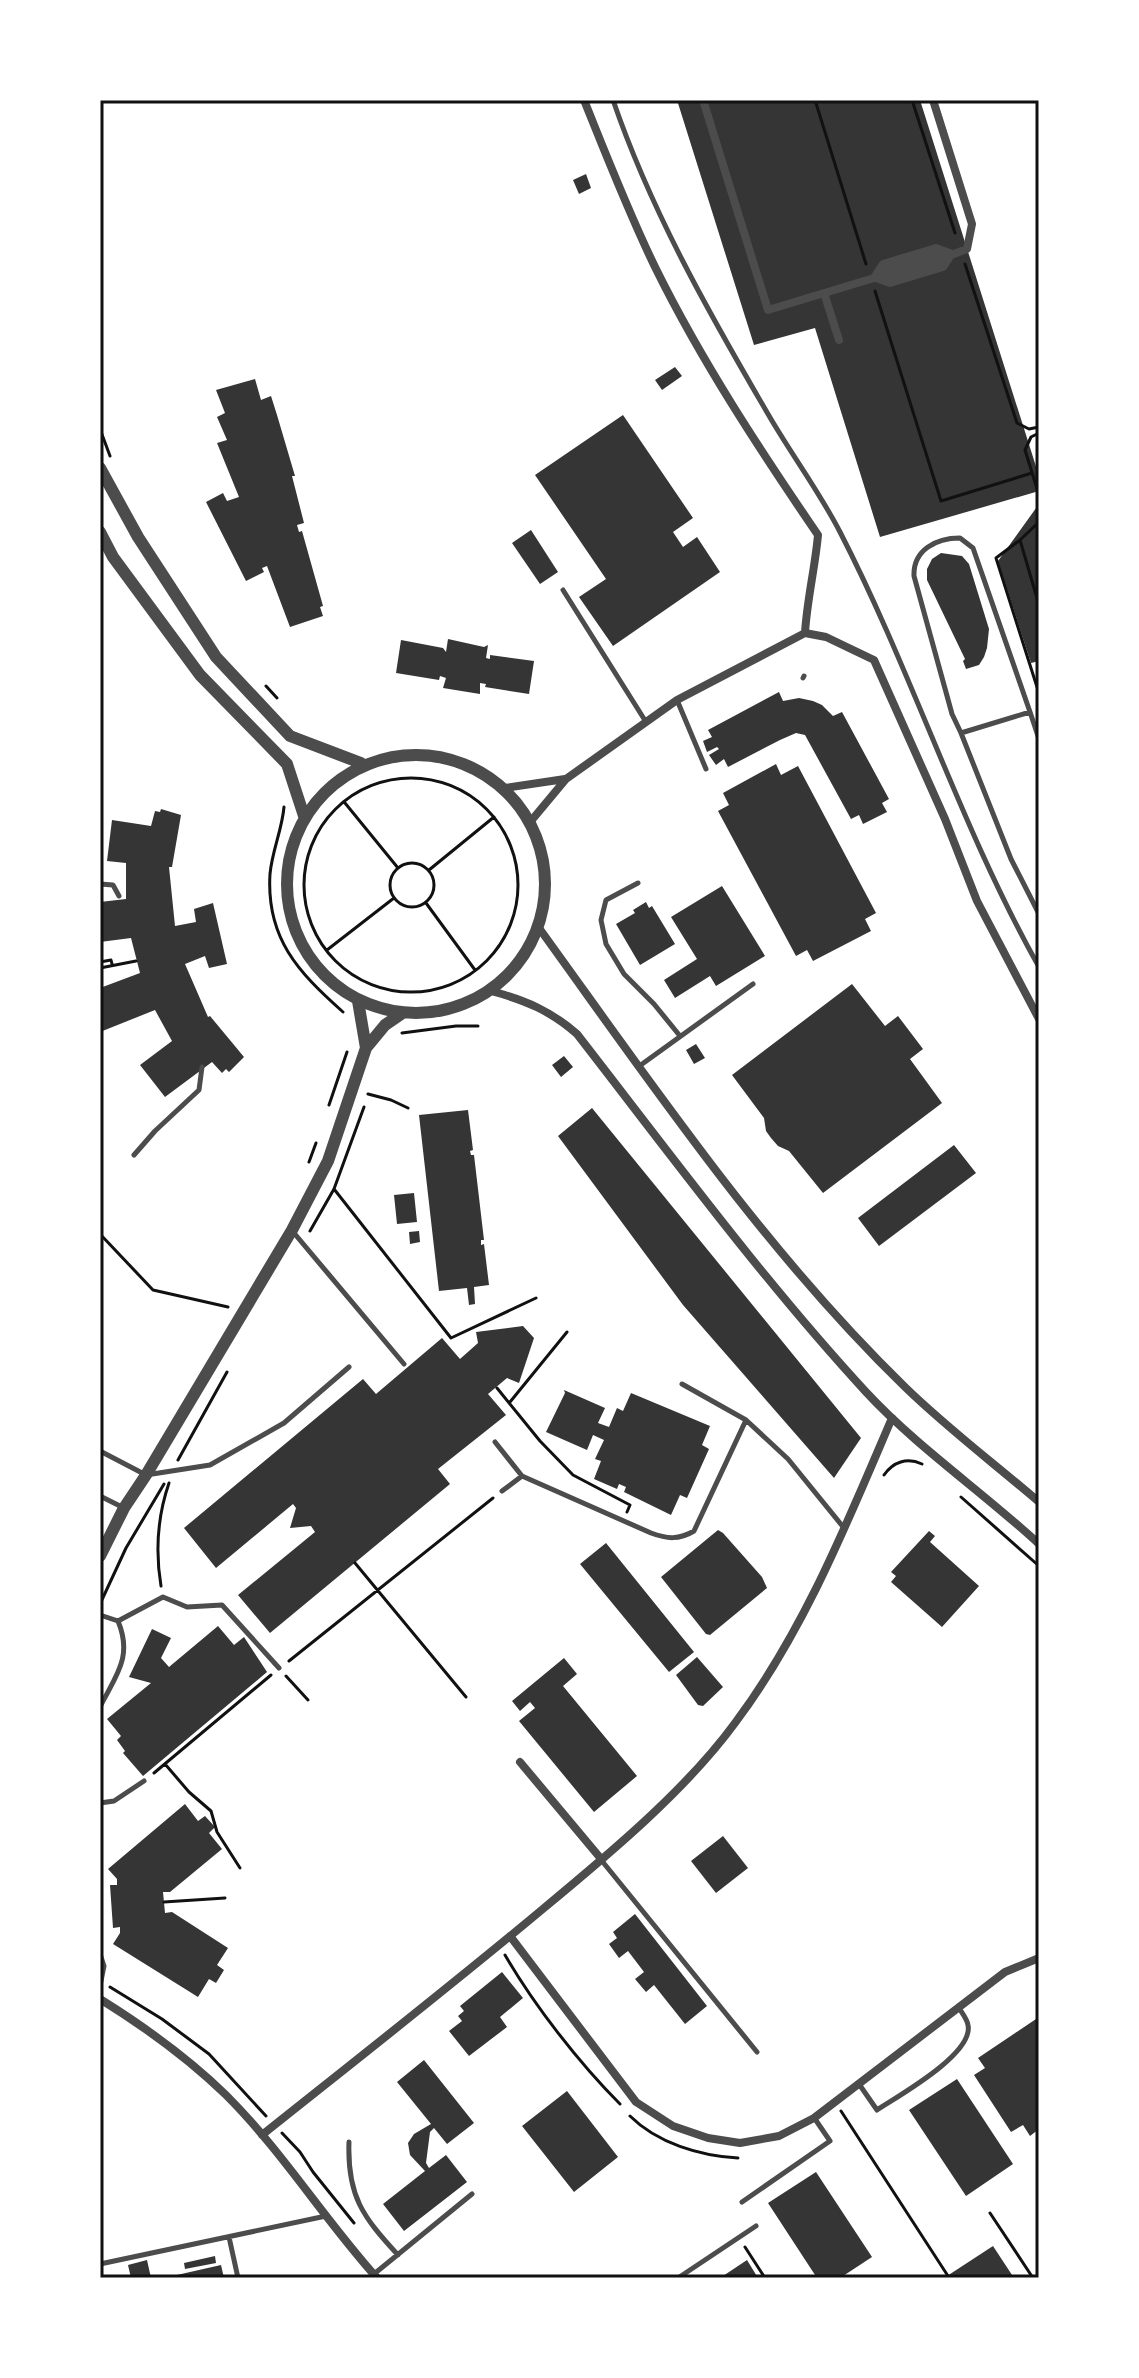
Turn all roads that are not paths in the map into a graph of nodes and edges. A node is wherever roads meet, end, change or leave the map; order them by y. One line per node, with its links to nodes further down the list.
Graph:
1 (584, 100): 12 (street)
2 (613, 100): 29 (lane)
3 (703, 100): 7 (street)
4 (933, 100): 5 (street)
5 (952, 254): 6 (street); 6 (street); 6 (street)
6 (872, 278): 7 (street)
7 (824, 293): 8 (street)
8 (839, 340)
9 (100, 468): 18 (street)
10 (100, 532): 22 (street)
11 (563, 590): 15 (lane)
12 (805, 633): 13 (street); 34 (street)
13 (677, 700): 15 (street); 19 (lane)
14 (1030, 712): 16 (lane); 16 (lane); 17 (lane)
15 (646, 722): 20 (street)
16 (961, 733): 27 (lane)
17 (1039, 739)
18 (361, 763): 21 (street); 22 (street)
19 (706, 769)
20 (566, 779): 21 (street); 23 (street)
21 (505, 788): 23 (street)
22 (304, 816): 32 (street)
23 (531, 821): 28 (street)
24 (638, 883): 35 (lane)
25 (100, 884): 26 (lane)
26 (119, 896)
27 (1039, 914)
28 (539, 928): 31 (street); 38 (street)
29 (1039, 967)
30 (753, 984): 35 (lane)
31 (491, 991): 33 (street); 44 (street)
32 (358, 1001): 33 (street); 36 (street)
33 (401, 1014): 36 (street)
34 (1039, 1019)
35 (680, 1036): 38 (lane)
36 (366, 1048): 40 (street)
37 (202, 1067): 39 (lane)
38 (638, 1067): 52 (street)
39 (134, 1155)
40 (292, 1230): 41 (lane); 48 (street)
41 (404, 1364)
42 (349, 1367): 48 (lane)
43 (682, 1384): 45 (lane)
44 (892, 1418): 54 (street); 55 (street)
45 (746, 1420): 49 (lane); 54 (lane)
46 (495, 1442): 49 (lane)
47 (100, 1451): 48 (lane)
48 (146, 1475): 53 (street)
49 (522, 1476): 50 (lane)
50 (502, 1491)
51 (100, 1496): 53 (lane)
52 (1039, 1502)
53 (124, 1508): 56 (street)
54 (844, 1529): 64 (street)
55 (1039, 1544)
56 (100, 1556)
57 (100, 1615): 58 (lane)
58 (118, 1621): 59 (lane); 60 (lane)
59 (279, 1668)
60 (100, 1707)
61 (520, 1762): 64 (street)
62 (144, 1781): 63 (lane)
63 (100, 1803)
64 (602, 1860): 65 (street); 71 (lane)
65 (510, 1936): 73 (street); 74 (street)
66 (100, 1954): 68 (lane)
67 (1039, 1958): 70 (street)
68 (100, 1986)
69 (100, 1999): 74 (street)
70 (959, 2008): 72 (street); 72 (lane)
71 (757, 2052)
72 (859, 2084): 73 (street)
73 (814, 2118): 77 (lane)
74 (262, 2135): 78 (street)
75 (349, 2142): 81 (lane)
76 (472, 2194): 81 (lane)
77 (742, 2202)
78 (327, 2216): 80 (lane); 83 (street)
79 (756, 2226): 85 (lane)
80 (229, 2237): 82 (lane); 84 (lane)
81 (398, 2255): 83 (lane)
82 (100, 2264)
83 (376, 2276)
84 (238, 2278)
85 (678, 2278)

